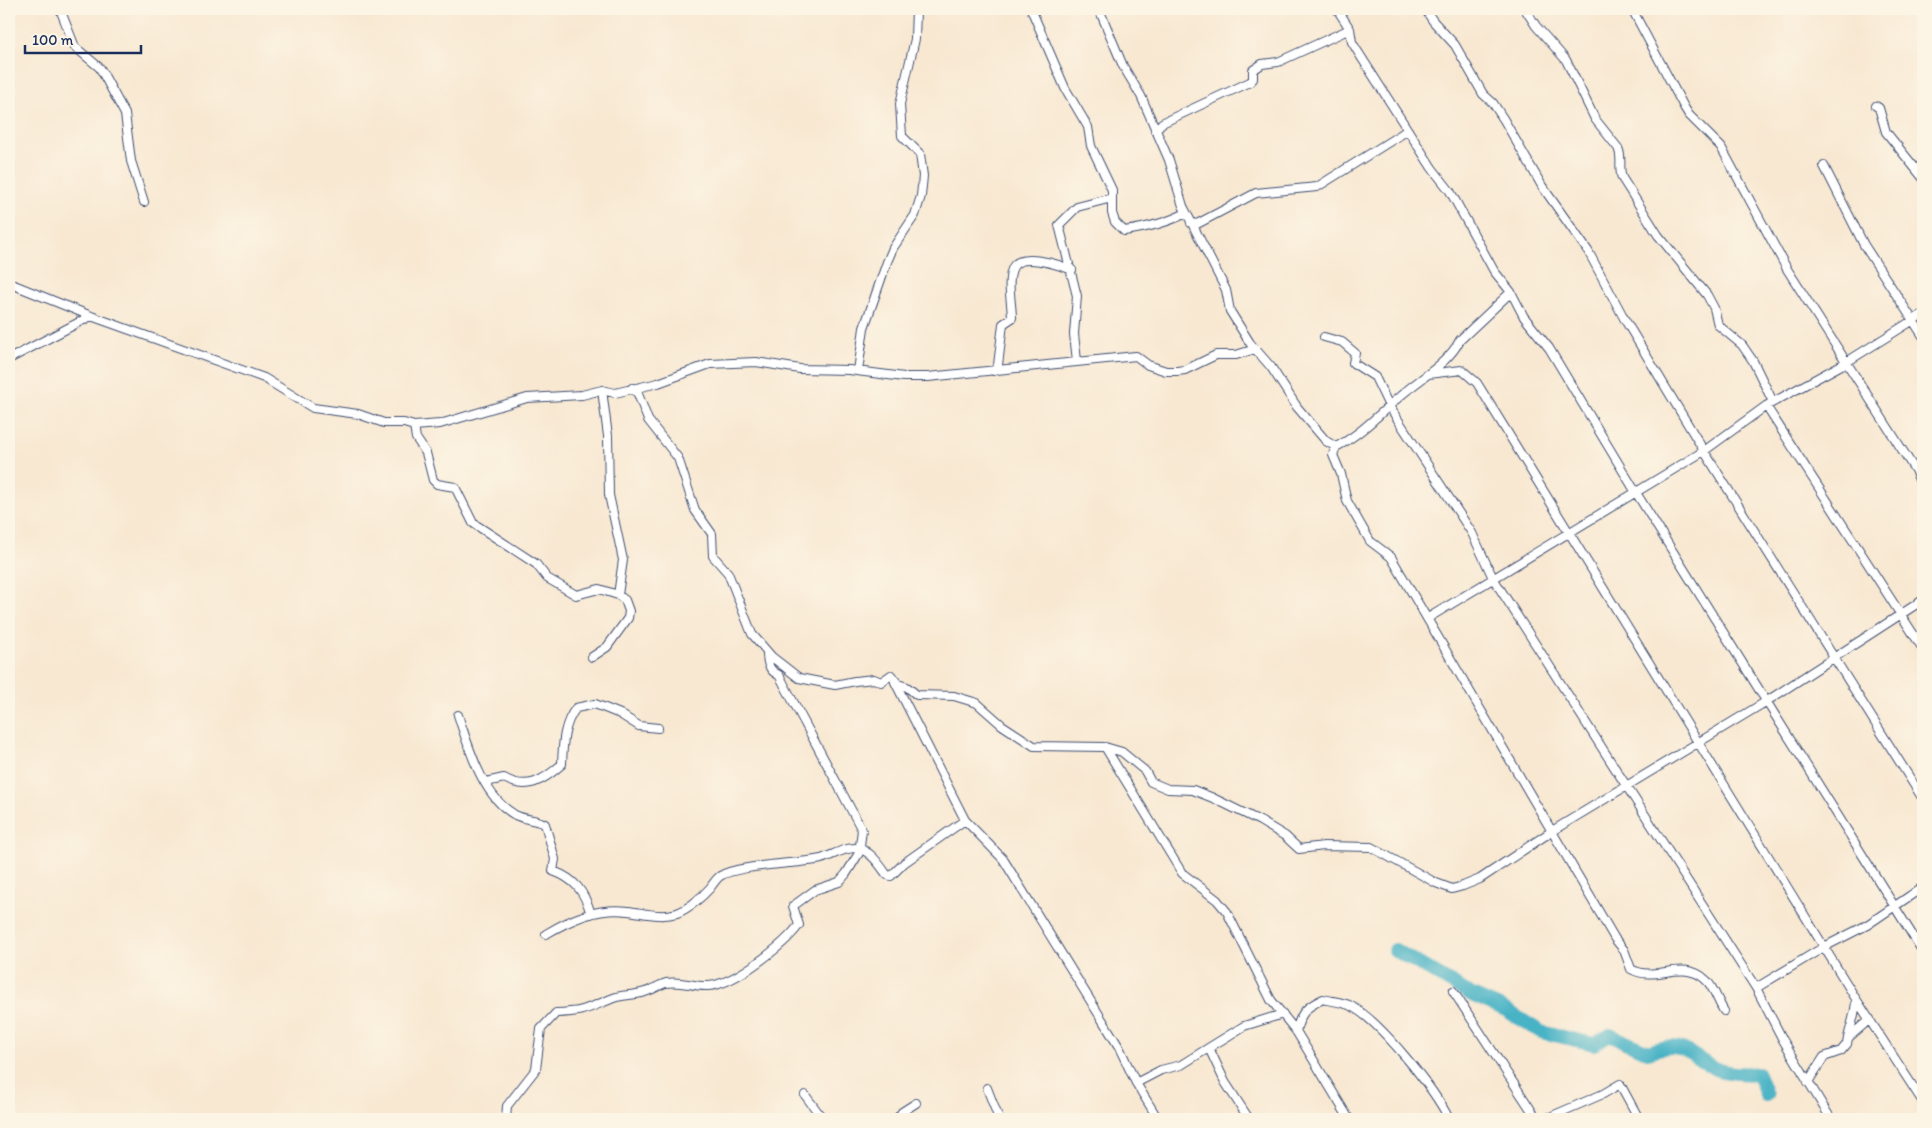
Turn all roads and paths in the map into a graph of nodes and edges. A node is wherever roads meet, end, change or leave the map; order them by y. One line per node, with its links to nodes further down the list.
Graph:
1 (60, 9): 16 (street)
2 (916, 9): 31 (street)
3 (1030, 9): 15 (street)
4 (1099, 9): 11 (street)
5 (1338, 9): 9 (street)
6 (1425, 9): 40 (street)
7 (1525, 9): 36 (street)
8 (1632, 9): 30 (street)
9 (1350, 29): 11 (street); 12 (street)
10 (1876, 106): 14 (street)
11 (1156, 130): 17 (street)
12 (1408, 130): 18 (street); 21 (street)
13 (1824, 166): 24 (street)
14 (1923, 178)
15 (1112, 198): 17 (street); 19 (street)
16 (144, 202)
17 (1186, 213): 18 (street)
18 (1191, 223): 27 (street)
19 (1072, 270): 29 (street); 32 (street)
20 (9, 283): 23 (street)
21 (1511, 292): 33 (street); 42 (street)
22 (1923, 314): 24 (street)
23 (91, 316): 28 (street); 38 (street)
24 (1912, 321): 25 (street); 30 (street)
25 (1923, 336)
26 (1324, 337): 37 (street)
27 (1255, 348): 29 (street); 39 (street)
28 (9, 358)
29 (1077, 361): 32 (street)
30 (1845, 363): 36 (street); 41 (street)
31 (858, 371): 32 (street); 34 (street)
32 (994, 371)
33 (1428, 374): 37 (street); 43 (street)
34 (632, 388): 35 (street); 50 (street)
35 (602, 390): 38 (street); 45 (street)
36 (1770, 404): 40 (street); 47 (street)
37 (1390, 406): 39 (street); 44 (street)
38 (414, 426): 45 (street)
39 (1336, 446): 48 (street)
40 (1704, 451): 42 (street); 51 (street)
41 (1923, 489)
42 (1635, 491): 43 (street); 54 (street)
43 (1567, 532): 44 (street); 57 (street)
44 (1493, 578): 48 (street); 60 (street)
45 (618, 595): 52 (street)
46 (1923, 600): 47 (street)
47 (1900, 613): 49 (street); 51 (street)
48 (1428, 618): 63 (street)
49 (1923, 649)
50 (767, 652): 53 (street); 64 (street)
51 (1834, 656): 54 (street); 61 (street)
52 (592, 657)
53 (891, 676): 58 (street); 62 (street)
54 (1767, 701): 57 (street); 66 (street)
55 (458, 715): 59 (street)
56 (658, 728): 59 (street)
57 (1698, 742): 60 (street); 69 (street)
58 (1105, 747): 63 (street); 75 (street)
59 (486, 782): 67 (street)
60 (1628, 786): 63 (street); 71 (street)
61 (1923, 799)
62 (965, 820): 64 (street); 81 (street)
63 (1552, 831): 74 (street)
64 (860, 849): 67 (street); 86 (street)
65 (1923, 888): 66 (street)
66 (1894, 906): 69 (street); 70 (street)
67 (591, 914): 68 (street)
68 (546, 934)
69 (1824, 947): 71 (street); 73 (street)
70 (1923, 952)
71 (1756, 988): 80 (street)
72 (1453, 991): 94 (street)
73 (1856, 998): 76 (street); 78 (street)
74 (1724, 1011)
75 (1283, 1014): 77 (street); 79 (street)
76 (1870, 1019): 78 (street); 84 (street)
77 (1296, 1030): 92 (street); 93 (street)
78 (1848, 1038): 80 (street)
79 (1209, 1048): 81 (street); 91 (street)
80 (1808, 1082): 97 (street)
81 (1136, 1083): 90 (street)
82 (987, 1088): 89 (street)
83 (805, 1095): 87 (street)
84 (1923, 1102)
85 (916, 1103): 88 (street)
86 (506, 1119)
87 (821, 1119)
88 (897, 1119)
89 (999, 1119)
90 (1158, 1119)
91 (1248, 1119)
92 (1349, 1119)
93 (1449, 1119)
94 (1537, 1119)
95 (1545, 1119): 96 (street)
96 (1639, 1119)
97 (1831, 1119)

